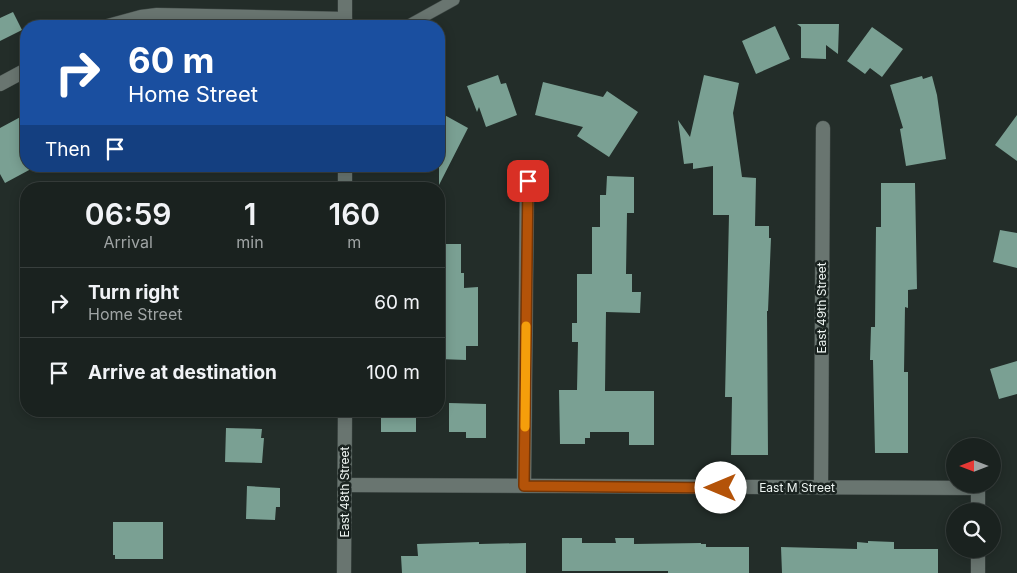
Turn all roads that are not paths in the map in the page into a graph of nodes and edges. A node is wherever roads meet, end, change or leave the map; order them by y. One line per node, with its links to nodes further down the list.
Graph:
1 (345, 0): 5 (street)
2 (454, 0): 6 (lane)
3 (128, 20): 4 (street)
4 (275, 20)
5 (345, 20)
6 (418, 20)
7 (20, 73): 8 (street)
8 (0, 84)
9 (823, 128): 14 (street, East 49th Street)
10 (528, 181): 13 (street)
11 (345, 417): 12 (street, East 48th Street)
12 (345, 485): 13 (street, East M Street); 17 (street, East 48th Street)
13 (524, 486): 14 (street, East M Street)
14 (821, 488): 15 (street, East M Street)
15 (978, 503)
16 (978, 558): 18 (street)
17 (344, 573)
18 (978, 573)

